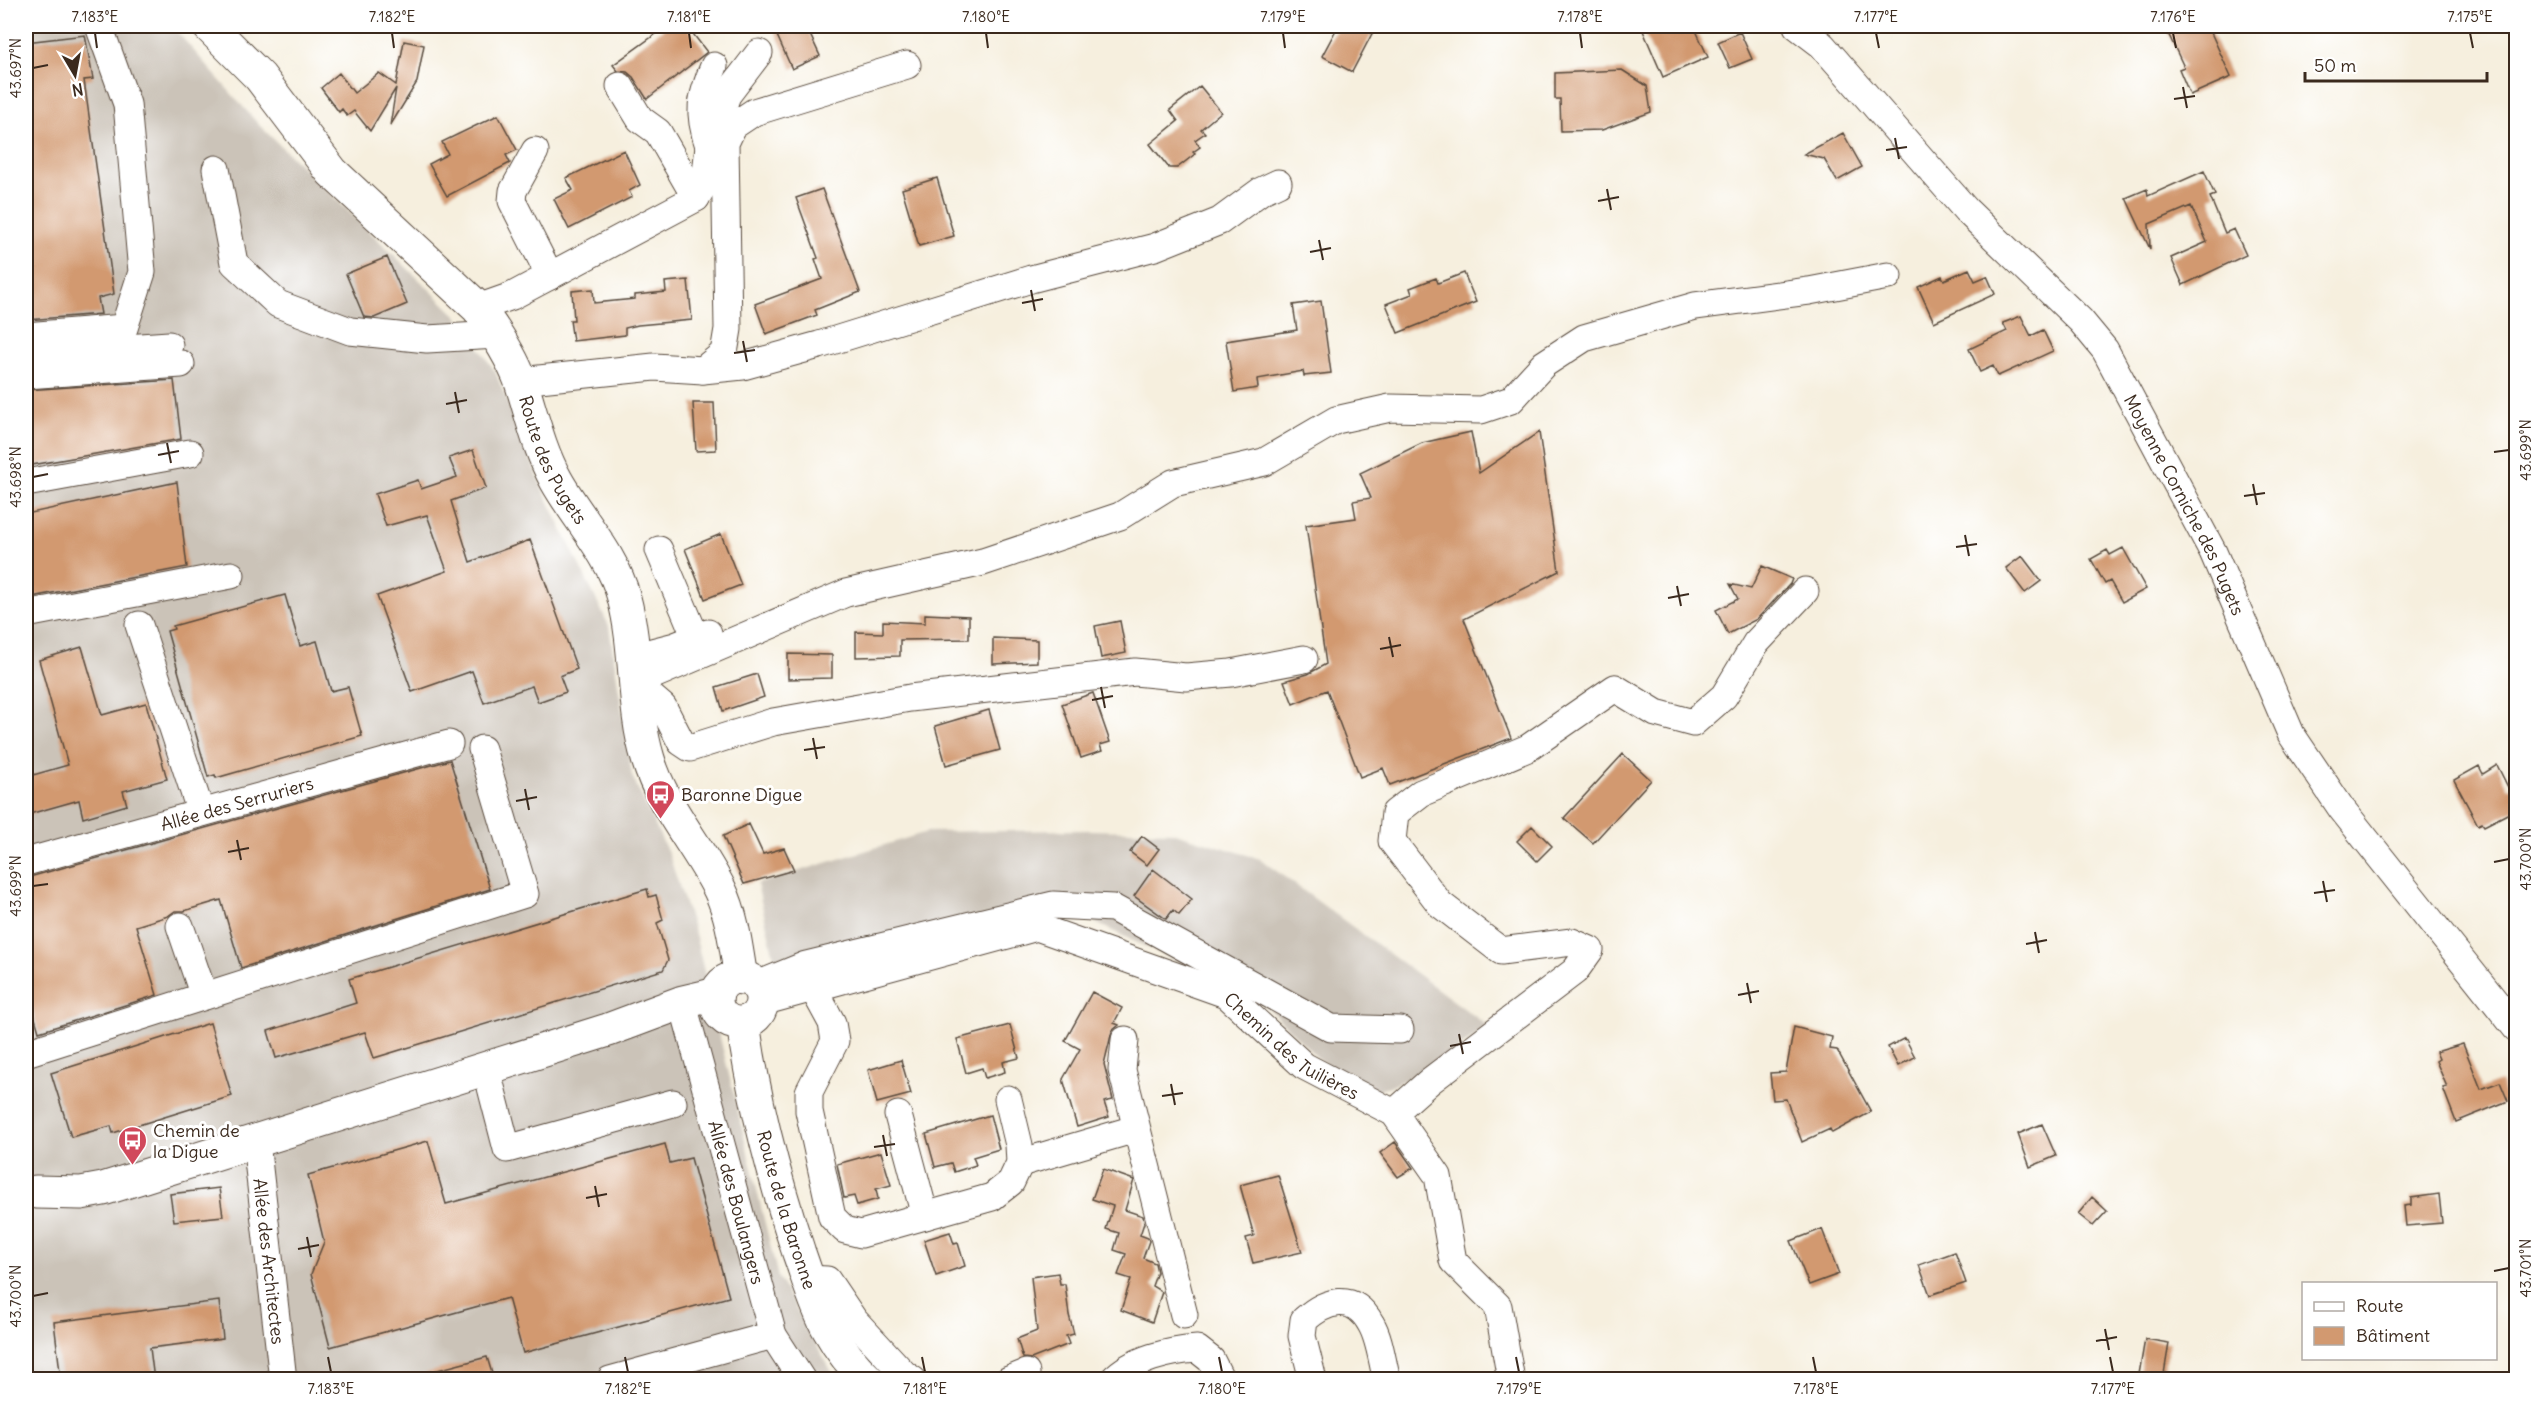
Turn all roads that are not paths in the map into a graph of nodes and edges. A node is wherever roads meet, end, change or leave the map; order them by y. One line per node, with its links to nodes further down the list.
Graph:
1 (99, 26): 17 (street)
2 (209, 26): 15 (main road, Route des Pugets)
3 (1797, 26): 42 (street, Moyenne Corniche des Pugets)
4 (759, 53): 8 (street)
5 (907, 65): 19 (street)
6 (714, 66): 8 (street)
7 (620, 86): 12 (street)
8 (709, 146): 12 (street)
9 (536, 151): 13 (street)
10 (216, 169): 16 (street)
11 (1278, 183): 19 (street)
12 (696, 198): 13 (street)
13 (550, 276): 15 (street)
14 (1888, 276): 32 (street)
15 (478, 308): 16 (main road, Route des Pugets)
16 (497, 335): 21 (main road, Route des Pugets)
17 (26, 336)
18 (26, 355): 20 (street)
19 (703, 370): 21 (street)
20 (26, 375)
21 (520, 381): 32 (main road, Route des Pugets)
22 (190, 453): 23 (street)
23 (26, 483)
24 (659, 550): 30 (street)
25 (231, 575): 27 (street)
26 (1805, 591): 50 (street)
27 (26, 614)
28 (748, 617): 30 (street)
29 (139, 625): 35 (street)
30 (696, 638): 32 (street)
31 (1304, 658): 32 (street)
32 (633, 670): 40 (main road, Route des Pugets)
33 (449, 744): 35 (street, Allée des Serruriers)
34 (482, 749): 39 (street)
35 (201, 813): 36 (street, Allée des Serruriers)
36 (26, 862)
37 (180, 926): 39 (street)
38 (813, 988): 40 (street, Chemin des Tuilières); 50 (street, Chemin des Tuilières); 56 (street)
39 (204, 996): 46 (street)
40 (741, 1000): 41 (main road); 43 (main road); 44 (street); 57 (main road, Route de la Baronne)
41 (687, 1019): 43 (main road); 59 (street, Allée des Boulangers)
42 (2517, 1028)
43 (608, 1030): 47 (main road)
44 (1400, 1030)
45 (1125, 1040): 52 (street)
46 (26, 1053)
47 (486, 1068): 49 (street); 53 (main road)
48 (1008, 1099): 54 (street)
49 (673, 1103)
50 (1394, 1113): 69 (street, Chemin des Tuilières)
51 (898, 1114): 56 (street)
52 (1135, 1129): 54 (street); 58 (street)
53 (256, 1142): 55 (main road); 60 (street, Allée des Architectes)
54 (1020, 1163): 56 (street)
55 (29, 1193)
56 (924, 1216)
57 (808, 1279): 63 (main road, Route de la Baronne); 64 (street)
58 (1184, 1315)
59 (773, 1335): 61 (street); 62 (street, Allée des Boulangers)
60 (283, 1380)
61 (610, 1380)
62 (802, 1380)
63 (868, 1380)
64 (913, 1380)
65 (1113, 1380): 66 (street)
66 (1221, 1380)
67 (1313, 1380): 68 (street)
68 (1387, 1380)
69 (1511, 1380)

